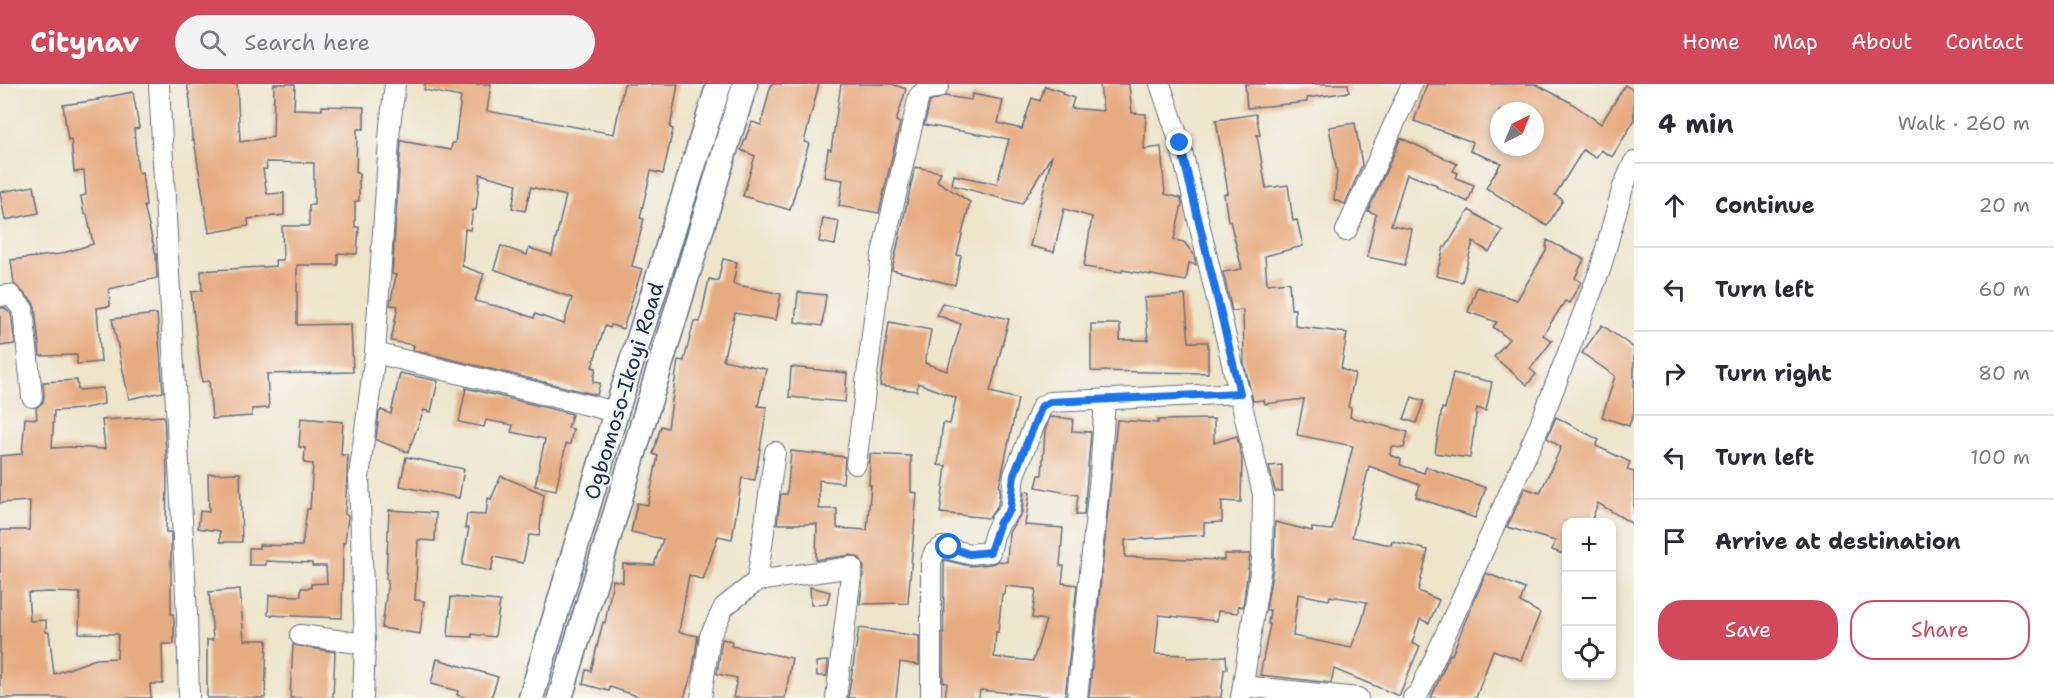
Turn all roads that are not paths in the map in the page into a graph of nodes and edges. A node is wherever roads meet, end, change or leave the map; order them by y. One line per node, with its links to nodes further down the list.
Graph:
1 (159, 84): 22 (street)
2 (395, 84): 11 (street)
3 (719, 84): 15 (main road, Ogbomoso-Ikoyi Road)
4 (745, 84): 25 (main road, Ogbomoso-Ikoyi Road)
5 (939, 84): 17 (street)
6 (1160, 84): 12 (street)
7 (1412, 84): 9 (street)
8 (1634, 162): 31 (street)
9 (1346, 231)
10 (0, 296): 13 (street)
11 (375, 353): 15 (street); 20 (street)
12 (1240, 393): 14 (street); 21 (street)
13 (32, 397)
14 (1105, 399): 28 (street); 29 (street)
15 (616, 412): 24 (main road, Ogbomoso-Ikoyi Road)
16 (775, 452): 18 (street)
17 (856, 464)
18 (757, 581): 26 (street); 27 (street)
19 (300, 635): 20 (street)
20 (365, 644): 23 (street)
21 (1242, 692): 30 (street)
22 (189, 698)
23 (363, 698)
24 (531, 698)
25 (560, 698)
26 (701, 698)
27 (836, 698)
28 (931, 698)
29 (1077, 698)
30 (1359, 698)
31 (1413, 698)

